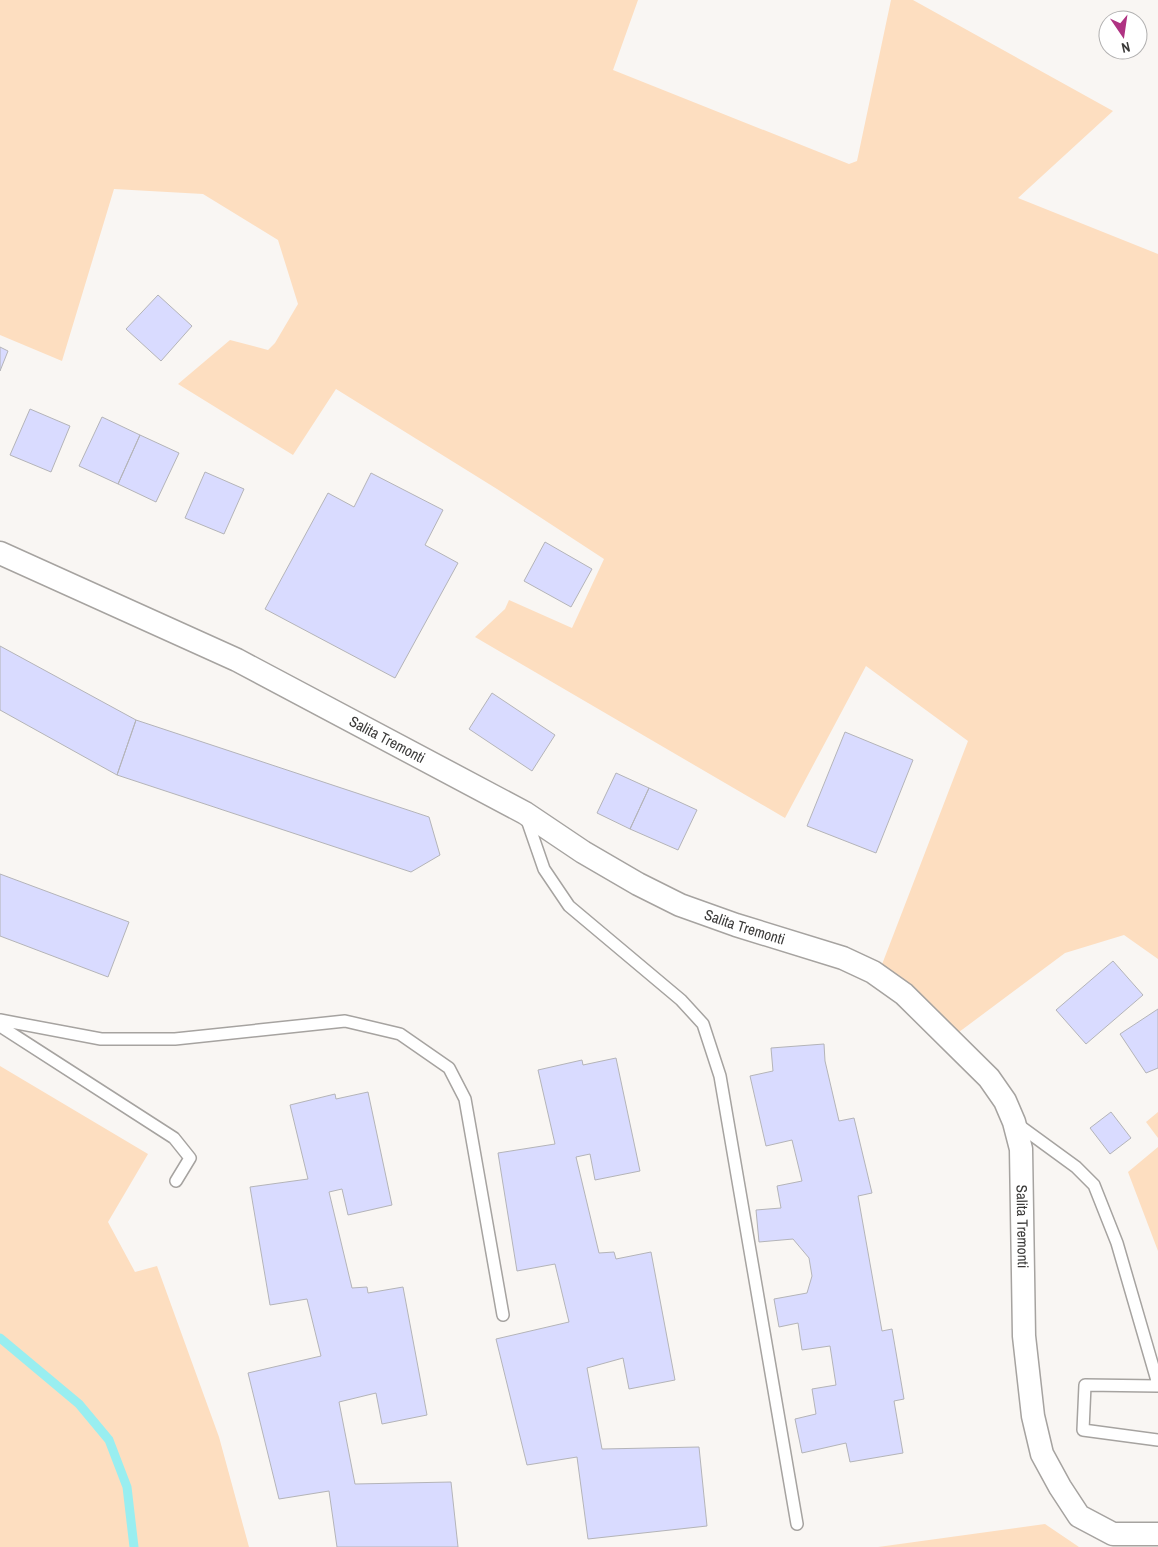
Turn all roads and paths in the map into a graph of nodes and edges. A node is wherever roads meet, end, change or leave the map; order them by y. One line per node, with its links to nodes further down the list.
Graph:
1 (0, 553): 2 (street, Salita Tremonti)
2 (525, 813): 5 (street, Salita Tremonti); 10 (lane)
3 (0, 1020): 7 (lane)
4 (0, 1026): 6 (lane)
5 (1014, 1122): 8 (lane); 11 (street, Salita Tremonti)
6 (176, 1181)
7 (503, 1314)
8 (1158, 1385): 9 (lane)
9 (1158, 1440)
10 (797, 1524)
11 (1158, 1534)

